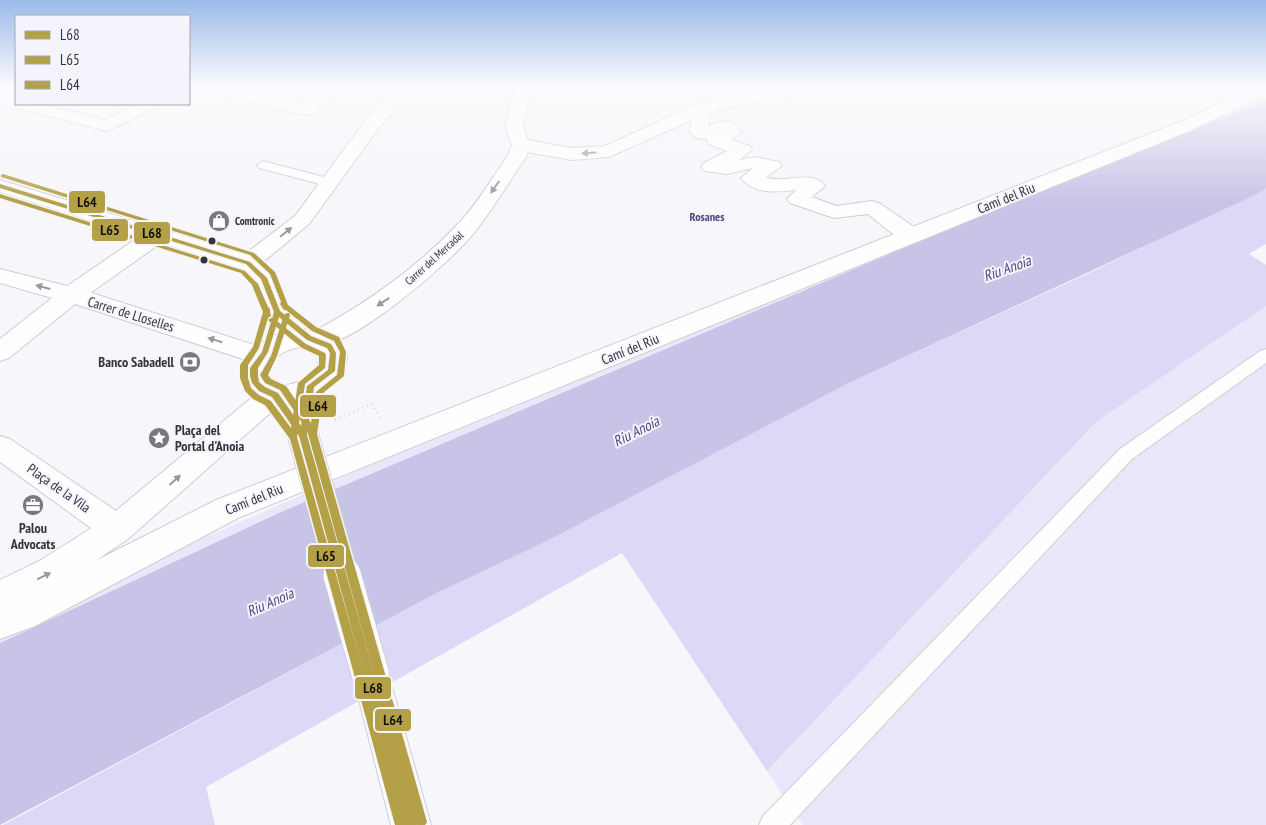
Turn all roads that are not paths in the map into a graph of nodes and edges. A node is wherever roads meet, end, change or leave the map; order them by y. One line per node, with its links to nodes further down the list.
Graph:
1 (372, 126): 8 (street)
2 (514, 126): 6 (street)
3 (665, 126): 6 (street, one-way to 6)
4 (699, 126): 11 (street)
5 (1187, 126): 11 (street, Camí del Riu)
6 (520, 145): 16 (street, Carrer del Mercadal, one-way to 16)
7 (263, 165): 8 (lane)
8 (331, 183): 12 (street, one-way to 8)
9 (0, 186): 10 (street)
10 (157, 234): 12 (street); 14 (street)
11 (912, 236): 26 (street, Camí del Riu)
12 (248, 263): 15 (street)
13 (0, 276): 14 (street, Carrer de Lloselles, one-way to 13)
14 (71, 295): 17 (street); 18 (street, Carrer de Lloselles, one-way to 14)
15 (277, 312): 16 (street); 18 (street)
16 (314, 339): 18 (street); 20 (street)
17 (0, 352)
18 (263, 354): 21 (street)
19 (1266, 355): 28 (lane)
20 (311, 386): 21 (street); 22 (street)
21 (272, 394): 22 (street); 24 (street, one-way to 21)
22 (303, 435): 27 (street, bridge)
23 (0, 447): 24 (street, Plaça de la Vila)
24 (117, 529): 25 (street, one-way to 24)
25 (0, 597)
26 (0, 623)
27 (410, 825)
28 (772, 825)

